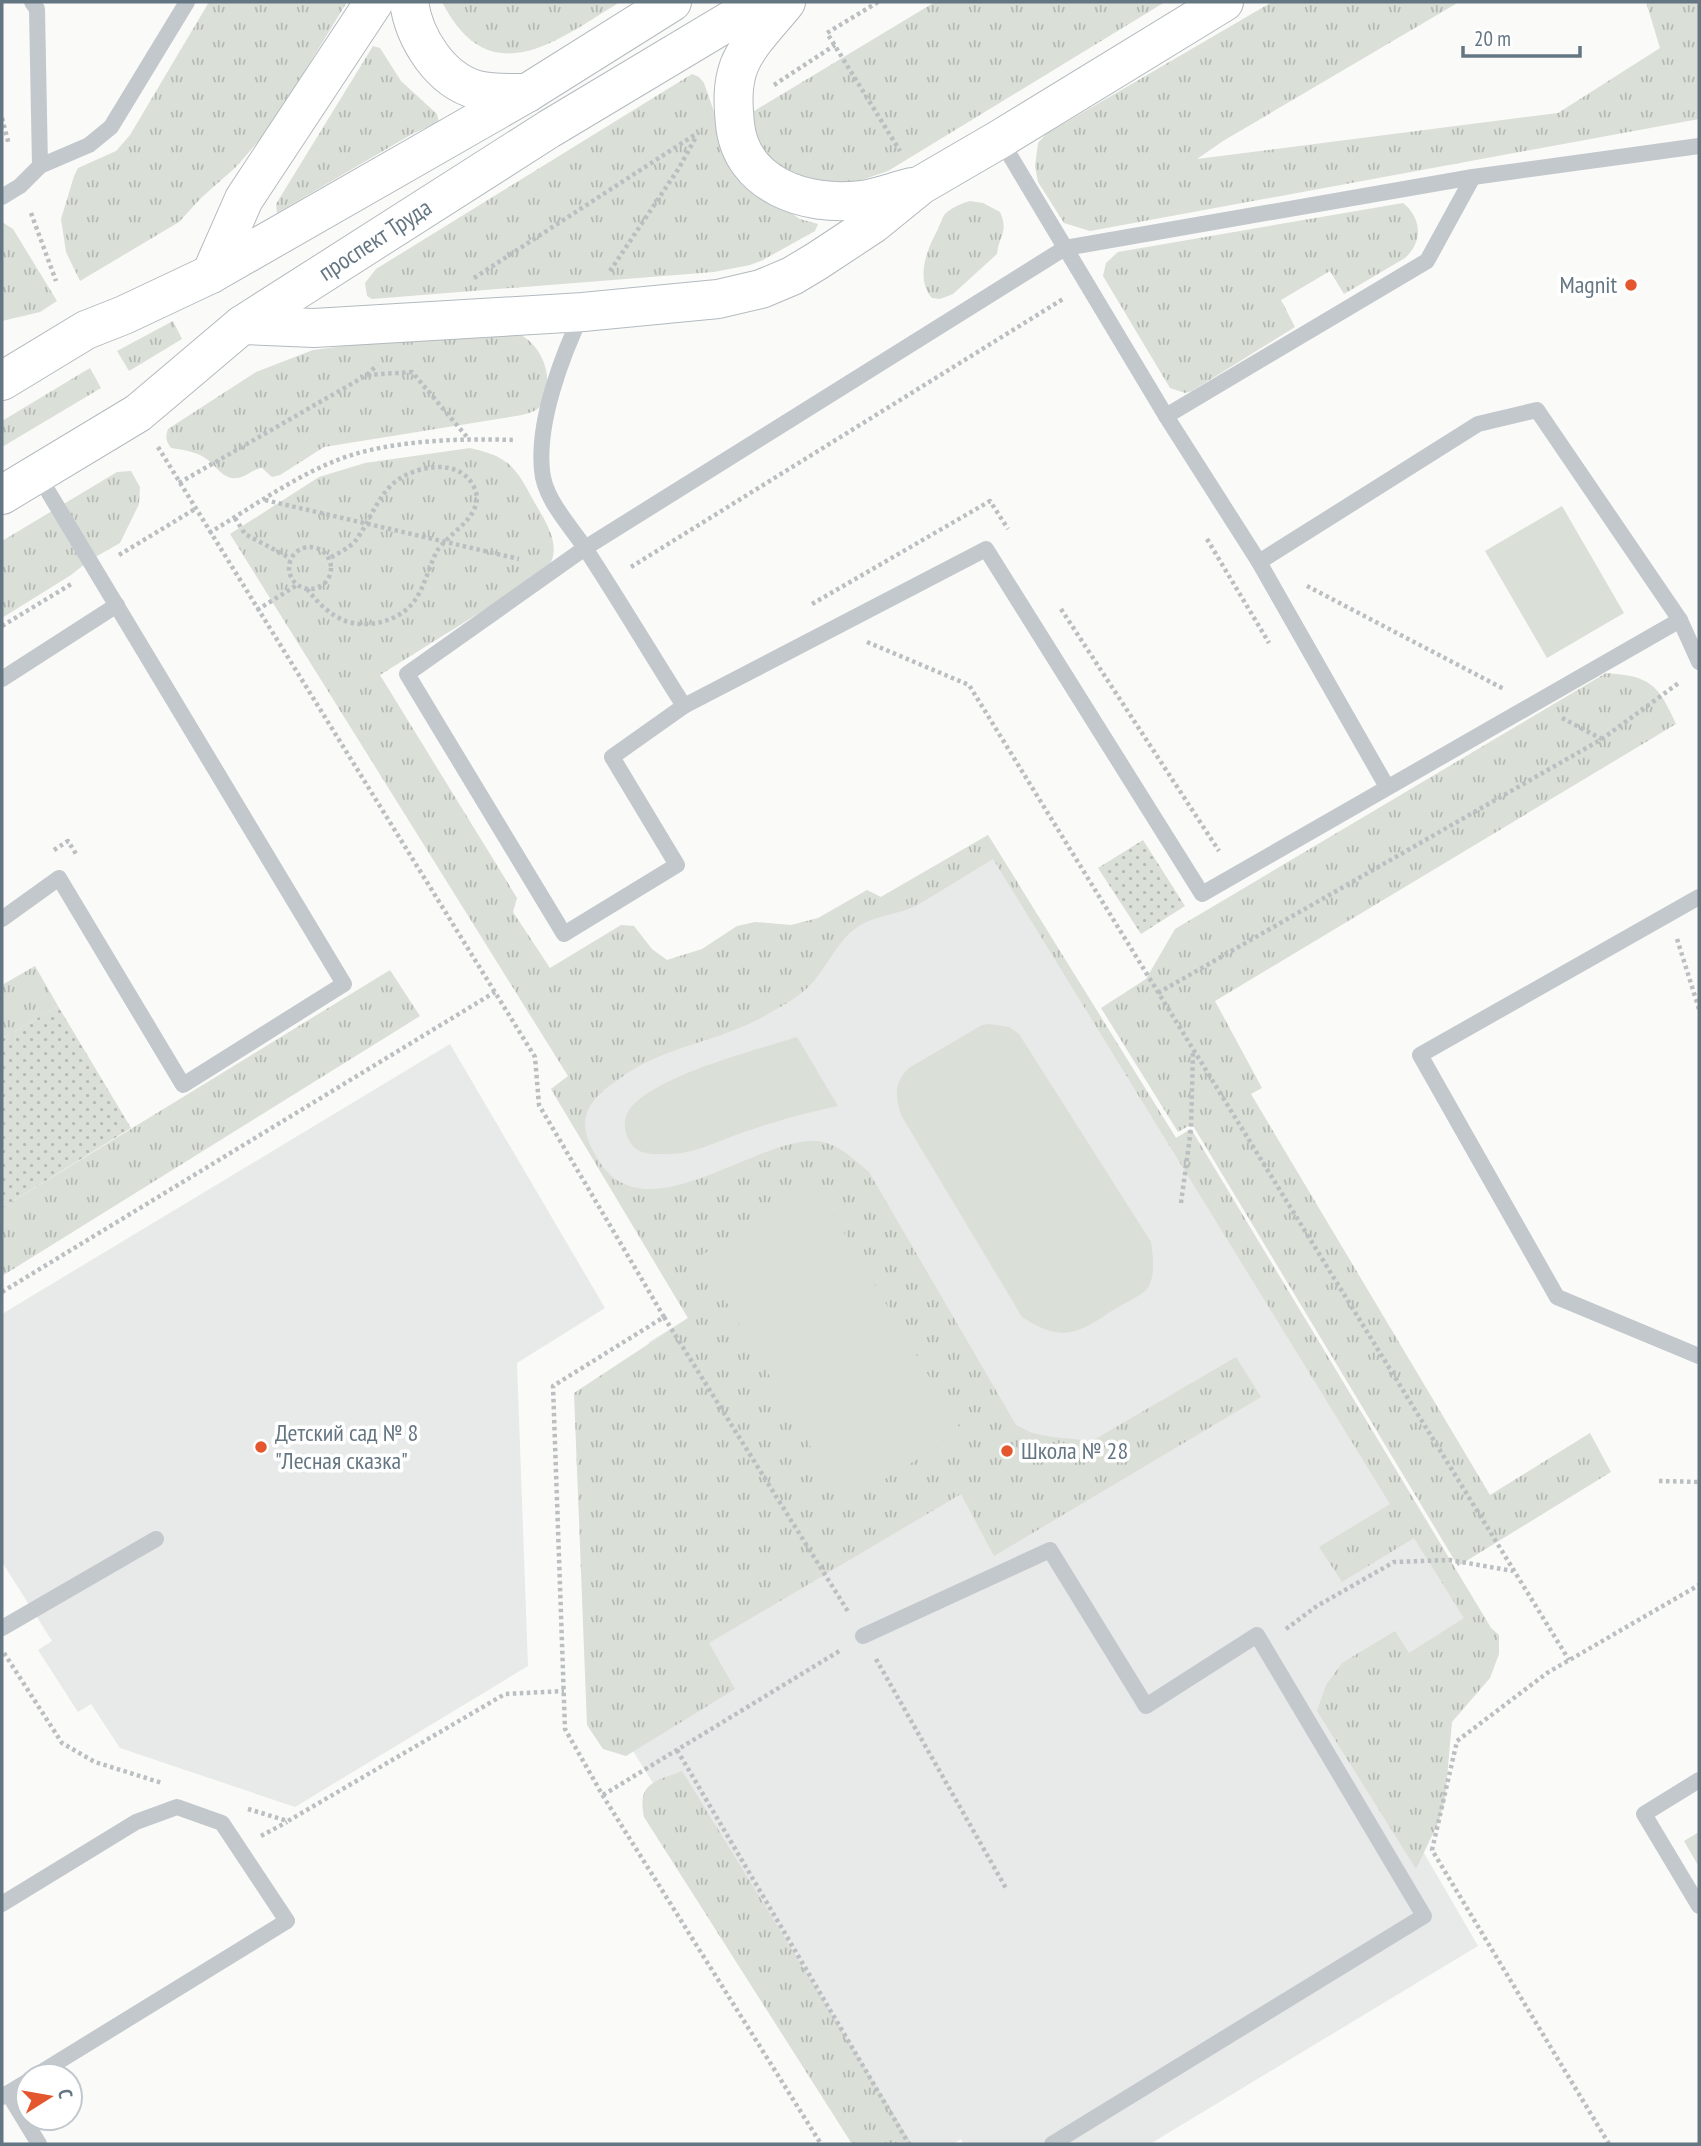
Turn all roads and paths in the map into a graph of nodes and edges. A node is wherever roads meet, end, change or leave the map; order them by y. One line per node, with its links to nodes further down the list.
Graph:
1 (187, 2): 15 (lane)
2 (374, 2): 20 (main road)
3 (409, 2): 10 (main road)
4 (672, 2): 10 (main road, проспект Труда)
5 (761, 2): 25 (main road, проспект Труда)
6 (786, 2): 17 (main road)
7 (878, 2): 17 (path)
8 (1224, 2): 13 (main road)
9 (38, 4): 15 (lane)
10 (527, 93): 20 (main road, проспект Труда)
11 (707, 127): 12 (path)
12 (698, 133): 21 (path); 23 (path)
13 (1000, 139): 17 (main road); 19 (lane)
14 (1699, 146): 16 (lane)
15 (40, 166): 18 (lane)
16 (1473, 177): 19 (lane); 28 (lane)
17 (921, 185): 23 (main road)
18 (2, 197)
19 (1065, 248): 28 (lane); 41 (lane)
20 (211, 274): 25 (main road); 27 (main road, проспект Труда)
21 (472, 279)
22 (1071, 309): 41 (path)
23 (583, 312): 24 (main road); 31 (lane)
24 (416, 321): 25 (main road); 26 (path)
25 (242, 325): 32 (main road, проспект Труда)
26 (367, 376): 29 (path); 33 (path)
27 (2, 381)
28 (1166, 416): 47 (lane)
29 (468, 438): 31 (path); 35 (path)
30 (154, 441): 33 (path)
31 (541, 441): 44 (lane)
32 (37, 473): 34 (main road, проспект Труда); 52 (lane)
33 (179, 482): 39 (path)
34 (2, 495)
35 (264, 500): 36 (path); 37 (path)
36 (235, 518): 39 (path); 45 (path)
37 (365, 523): 43 (path); 43 (path); 46 (path)
38 (1201, 528): 42 (path)
39 (209, 533): 54 (path)
40 (1013, 536): 51 (path)
41 (601, 538): 44 (lane)
42 (1208, 540): 47 (path); 57 (path)
43 (444, 541): 48 (path); 50 (path)
44 (585, 548): 48 (lane); 62 (lane)
45 (290, 558): 46 (path); 49 (path)
46 (330, 558): 50 (path)
47 (1259, 562): 55 (lane); 61 (path); 64 (lane)
48 (557, 568): 62 (lane)
49 (297, 585): 50 (path); 54 (path)
50 (307, 589)
51 (812, 604)
52 (117, 606): 60 (lane); 68 (lane)
53 (1059, 606): 65 (path)
54 (257, 610): 69 (path)
55 (1680, 620): 58 (lane); 61 (lane)
56 (834, 628): 62 (lane); 65 (lane); 70 (path)
57 (1271, 647)
58 (1699, 662)
59 (1688, 676): 63 (path)
60 (2, 679)
61 (1534, 704): 63 (path); 64 (lane)
62 (684, 706)
63 (1602, 739): 70 (path)
64 (1387, 787): 65 (lane)
65 (1234, 876)
66 (1699, 897): 67 (lane)
67 (1668, 915): 71 (path); 76 (lane)
68 (2, 919)
69 (495, 992): 74 (path); 75 (path)
70 (1158, 993): 72 (path)
71 (1699, 1009)
72 (1193, 1050): 73 (path); 80 (path)
73 (1181, 1203)
74 (2, 1292)
75 (664, 1317): 83 (path); 87 (path)
76 (1699, 1356)
77 (1659, 1481): 78 (path)
78 (1699, 1482)
79 (156, 1539): 82 (lane)
80 (1514, 1571): 84 (path); 86 (path)
81 (1699, 1585): 86 (path)
82 (2, 1628)
83 (863, 1636): 84 (lane); 88 (path); 93 (path)
84 (1263, 1646): 101 (lane)
85 (2, 1650): 90 (path)
86 (1569, 1660): 102 (path)
87 (564, 1691): 91 (path); 92 (path)
88 (677, 1750): 91 (path); 100 (path)
89 (1699, 1780): 95 (lane)
90 (172, 1786)
91 (603, 1796): 99 (path)
92 (236, 1805)
93 (1007, 1890)
94 (2, 1904): 96 (lane)
95 (1699, 1906)
96 (58, 2062)
97 (5, 2095): 98 (lane)
98 (39, 2144)
99 (821, 2144)
100 (909, 2144)
101 (1052, 2144)
102 (1609, 2144)

